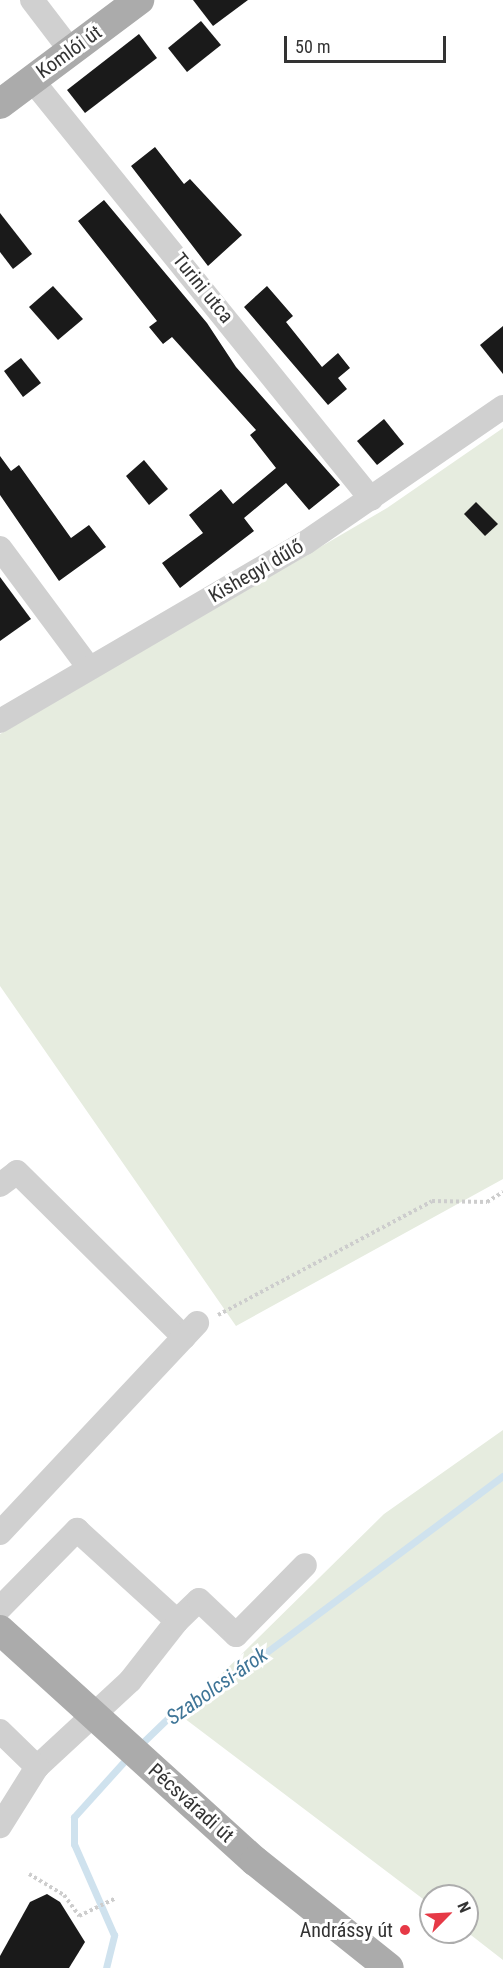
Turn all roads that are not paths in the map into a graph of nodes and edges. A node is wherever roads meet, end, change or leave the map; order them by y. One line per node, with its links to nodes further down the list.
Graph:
1 (32, 0): 3 (street)
2 (139, 0): 3 (main road, Komlói út)
3 (71, 51): 4 (main road, Komlói út)
4 (32, 80): 5 (main road, Komlói út); 7 (street, Turini utca)
5 (0, 104)
6 (503, 408): 7 (street, Kishegyi dűlő)
7 (372, 499): 9 (street, Kishegyi dűlő)
8 (0, 548): 9 (street)
9 (88, 668): 10 (street, Kishegyi dűlő)
10 (0, 722)
11 (0, 1185): 12 (street)
12 (0, 1533)
13 (305, 1565): 15 (street)
14 (0, 1608): 15 (street)
15 (177, 1622): 17 (street)
16 (0, 1630): 17 (main road, Pécsváradi út)
17 (91, 1714): 19 (street); 21 (main road, Pécsváradi út)
18 (0, 1731): 19 (street)
19 (38, 1767): 20 (street)
20 (0, 1826)
21 (389, 1968)

